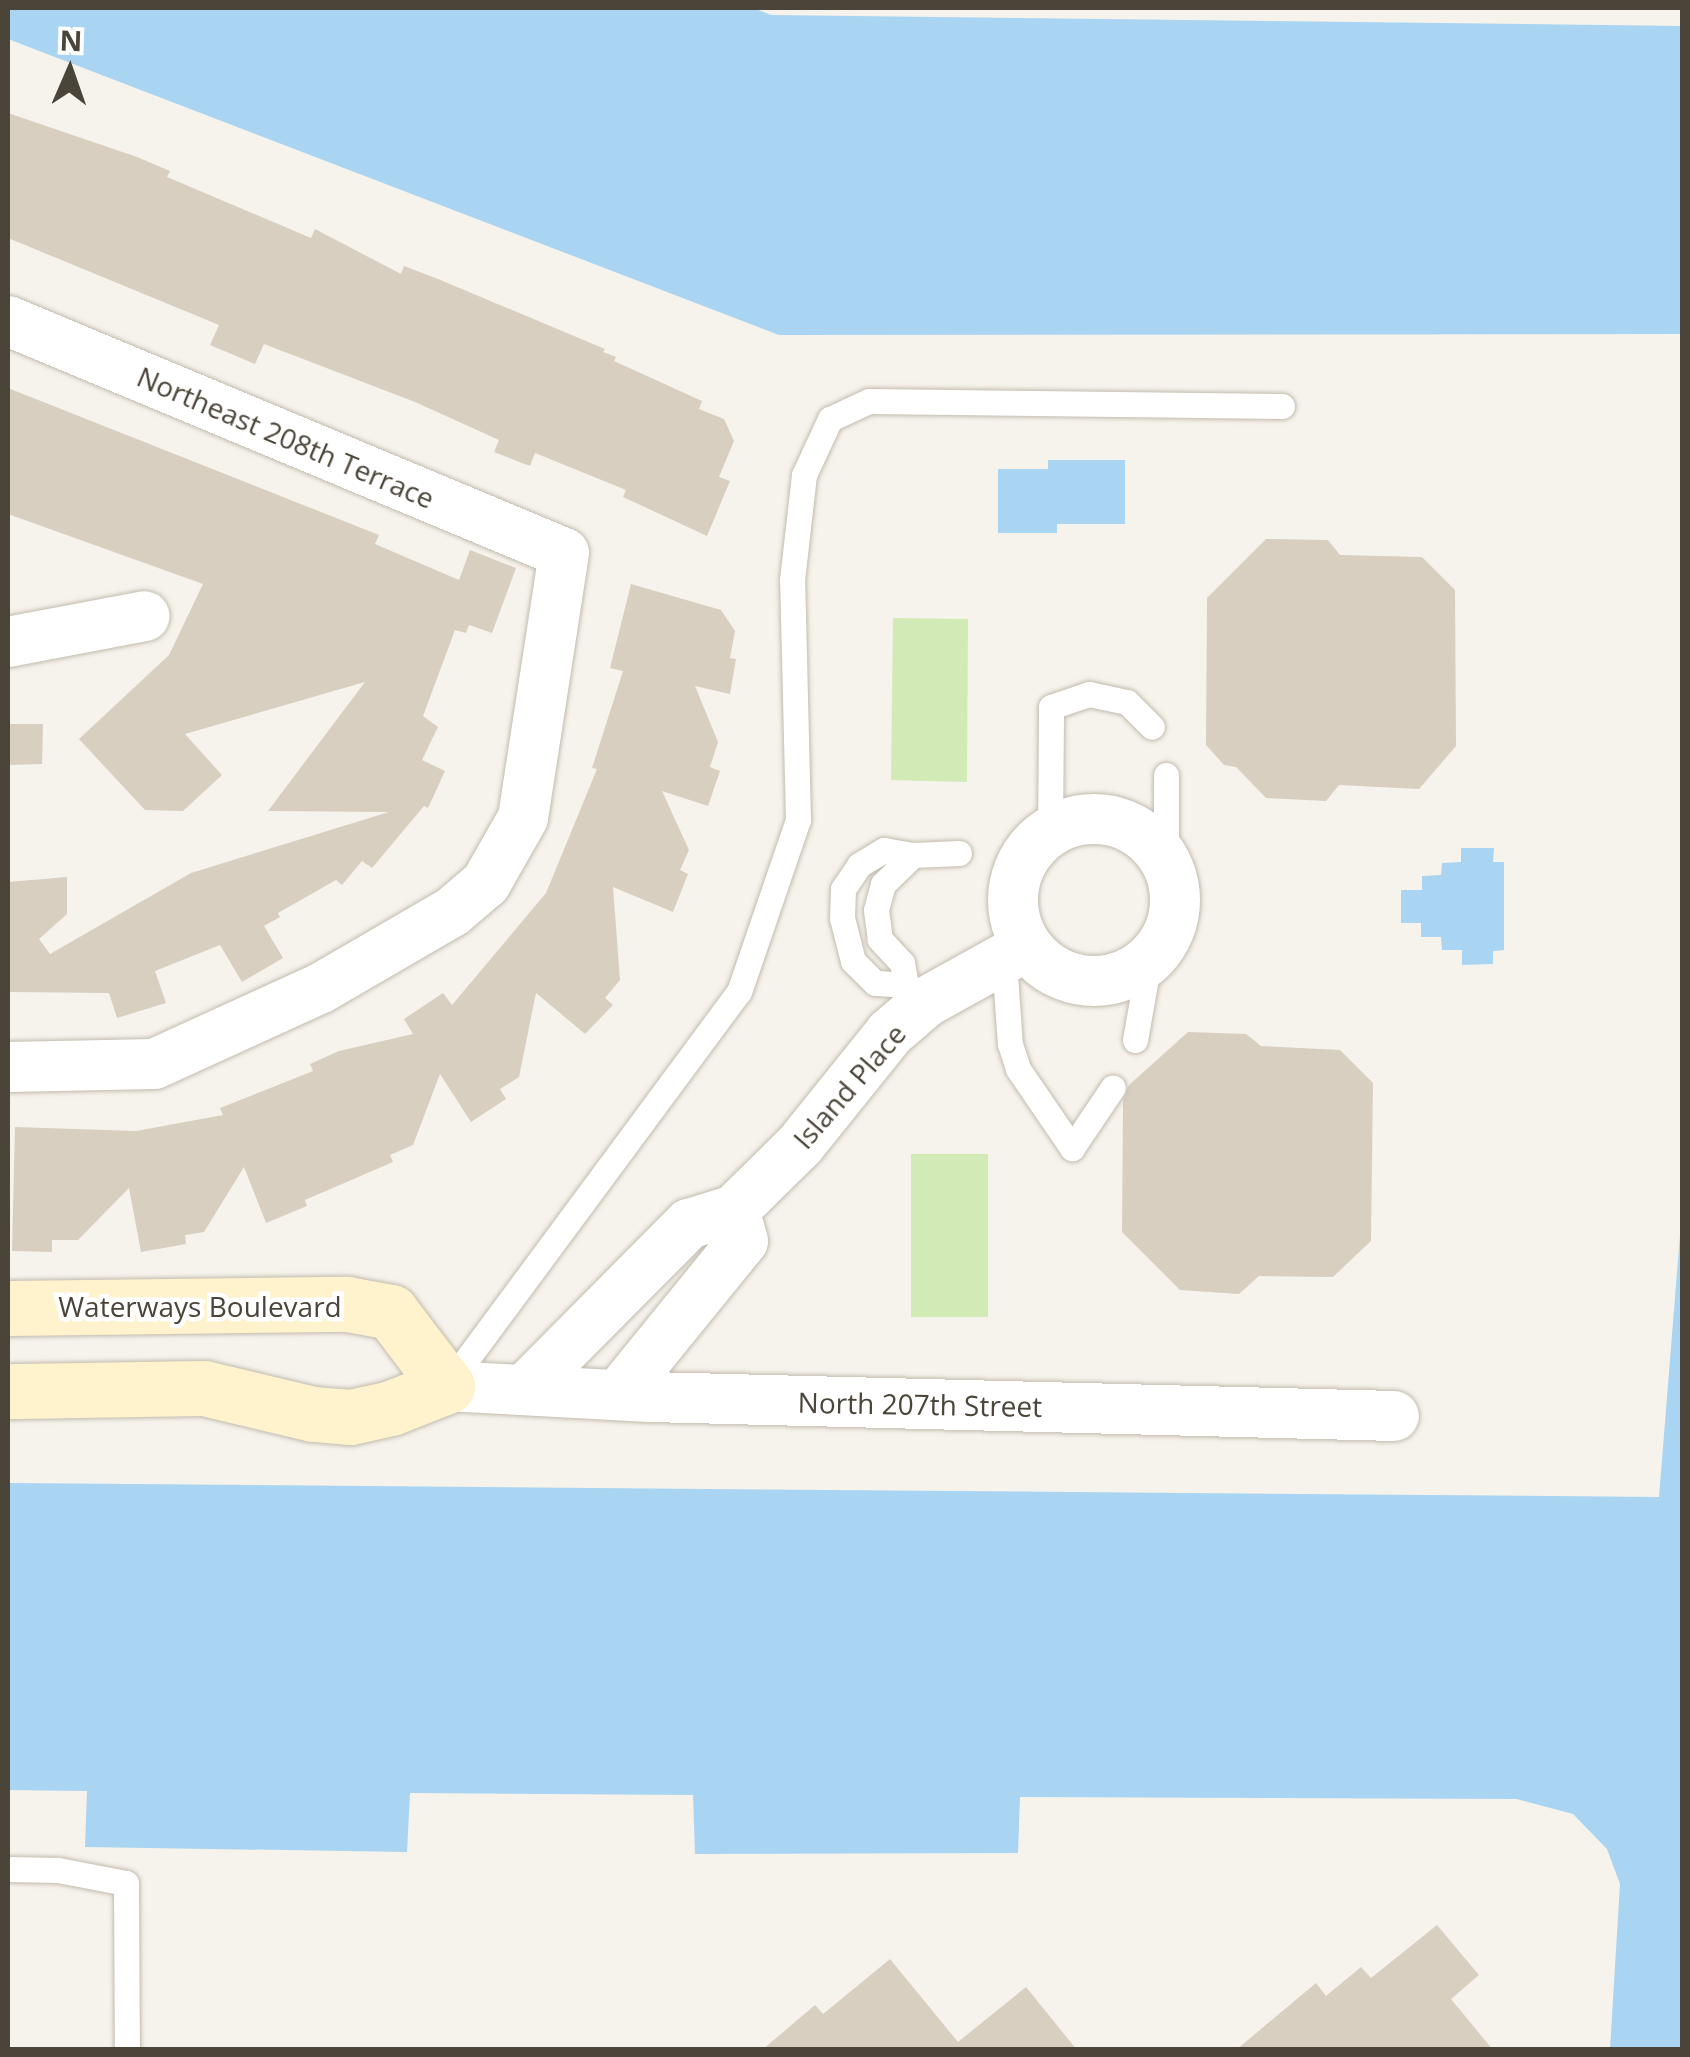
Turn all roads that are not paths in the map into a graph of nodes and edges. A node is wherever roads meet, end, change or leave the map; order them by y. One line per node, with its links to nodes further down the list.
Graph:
1 (8, 321): 15 (street, Northeast 208th Terrace)
2 (1282, 406): 19 (lane)
3 (145, 616): 4 (street)
4 (8, 642)
5 (1152, 727): 7 (lane)
6 (1166, 775): 10 (lane)
7 (1050, 831): 10 (street); 11 (street)
8 (959, 852): 9 (lane)
9 (913, 855): 13 (lane); 13 (lane)
10 (1166, 860): 12 (street)
11 (1016, 954): 12 (street); 13 (street, Island Place); 16 (lane)
12 (1149, 960): 14 (lane)
13 (916, 994): 17 (street, Island Place)
14 (1135, 1040)
15 (8, 1068)
16 (1113, 1087)
17 (734, 1210): 20 (street, Island Place); 22 (street)
18 (8, 1308): 19 (street, Waterways Boulevard)
19 (447, 1386): 20 (street, North 207th Street); 21 (street)
20 (526, 1388): 22 (street, North 207th Street)
21 (8, 1391)
22 (618, 1395): 23 (street, North 207th Street)
23 (1394, 1416)
24 (8, 1869): 25 (lane)
25 (126, 2050)

